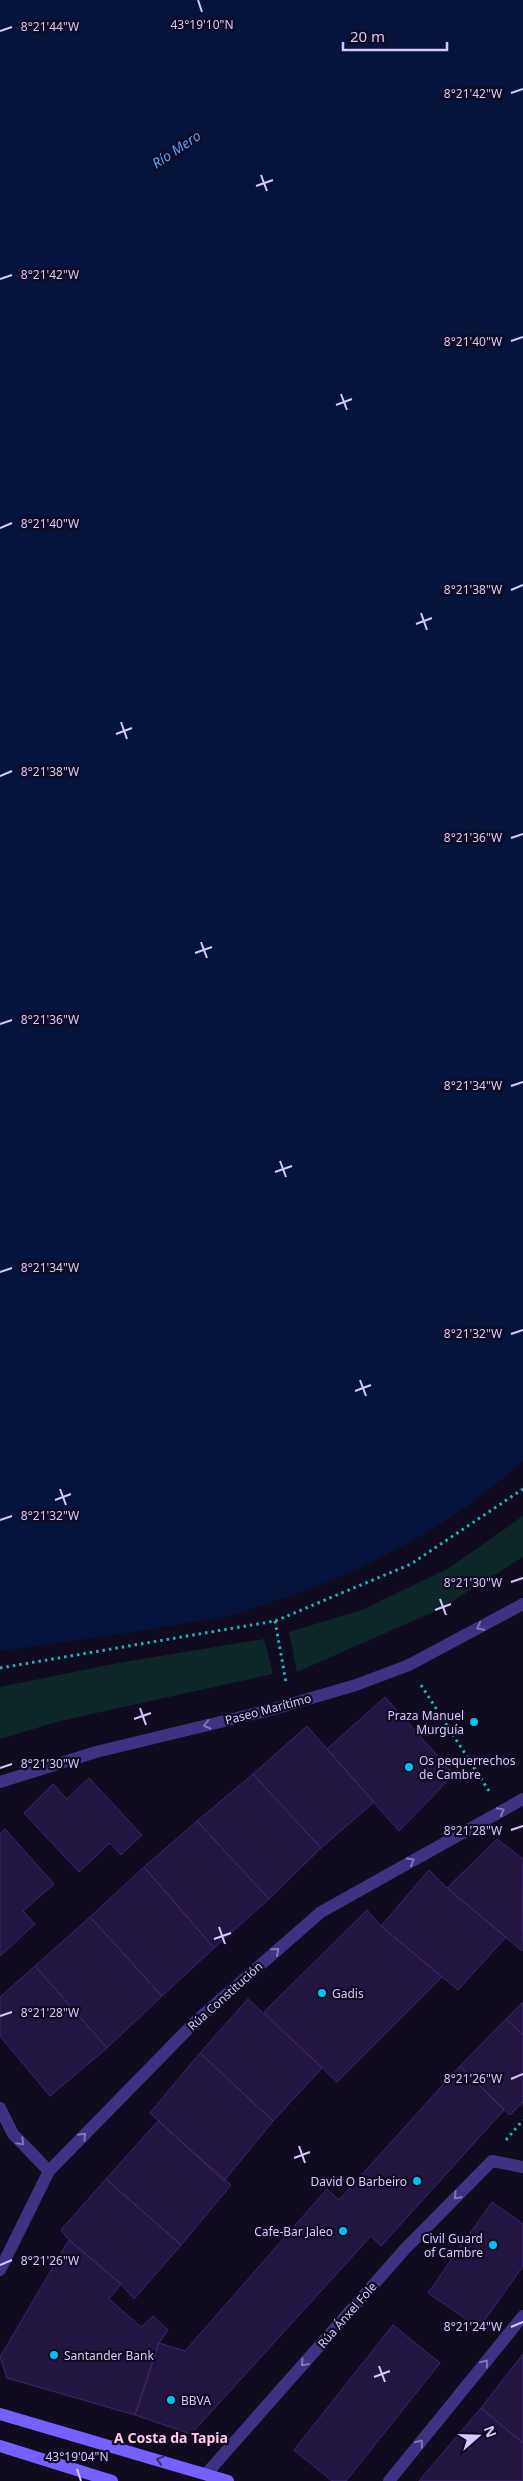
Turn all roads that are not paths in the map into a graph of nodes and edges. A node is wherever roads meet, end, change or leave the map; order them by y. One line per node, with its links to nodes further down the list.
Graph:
1 (523, 1604): 2 (street, Paseo Marítimo, one-way to 2)
2 (0, 1782)
3 (523, 1799): 6 (street, Rúa Constitución, one-way to 3)
4 (0, 2108): 6 (street, one-way to 6)
5 (523, 2167): 11 (street, Rúa Ánxel Fole, one-way to 11)
6 (49, 2170): 7 (street, Rúa Constitución)
7 (0, 2270)
8 (523, 2316): 14 (street, one-way to 8)
9 (0, 2414): 11 (main road, one-way to 9)
10 (0, 2446): 12 (main road)
11 (210, 2477): 13 (main road)
12 (112, 2481)
13 (228, 2481)
14 (389, 2481)

